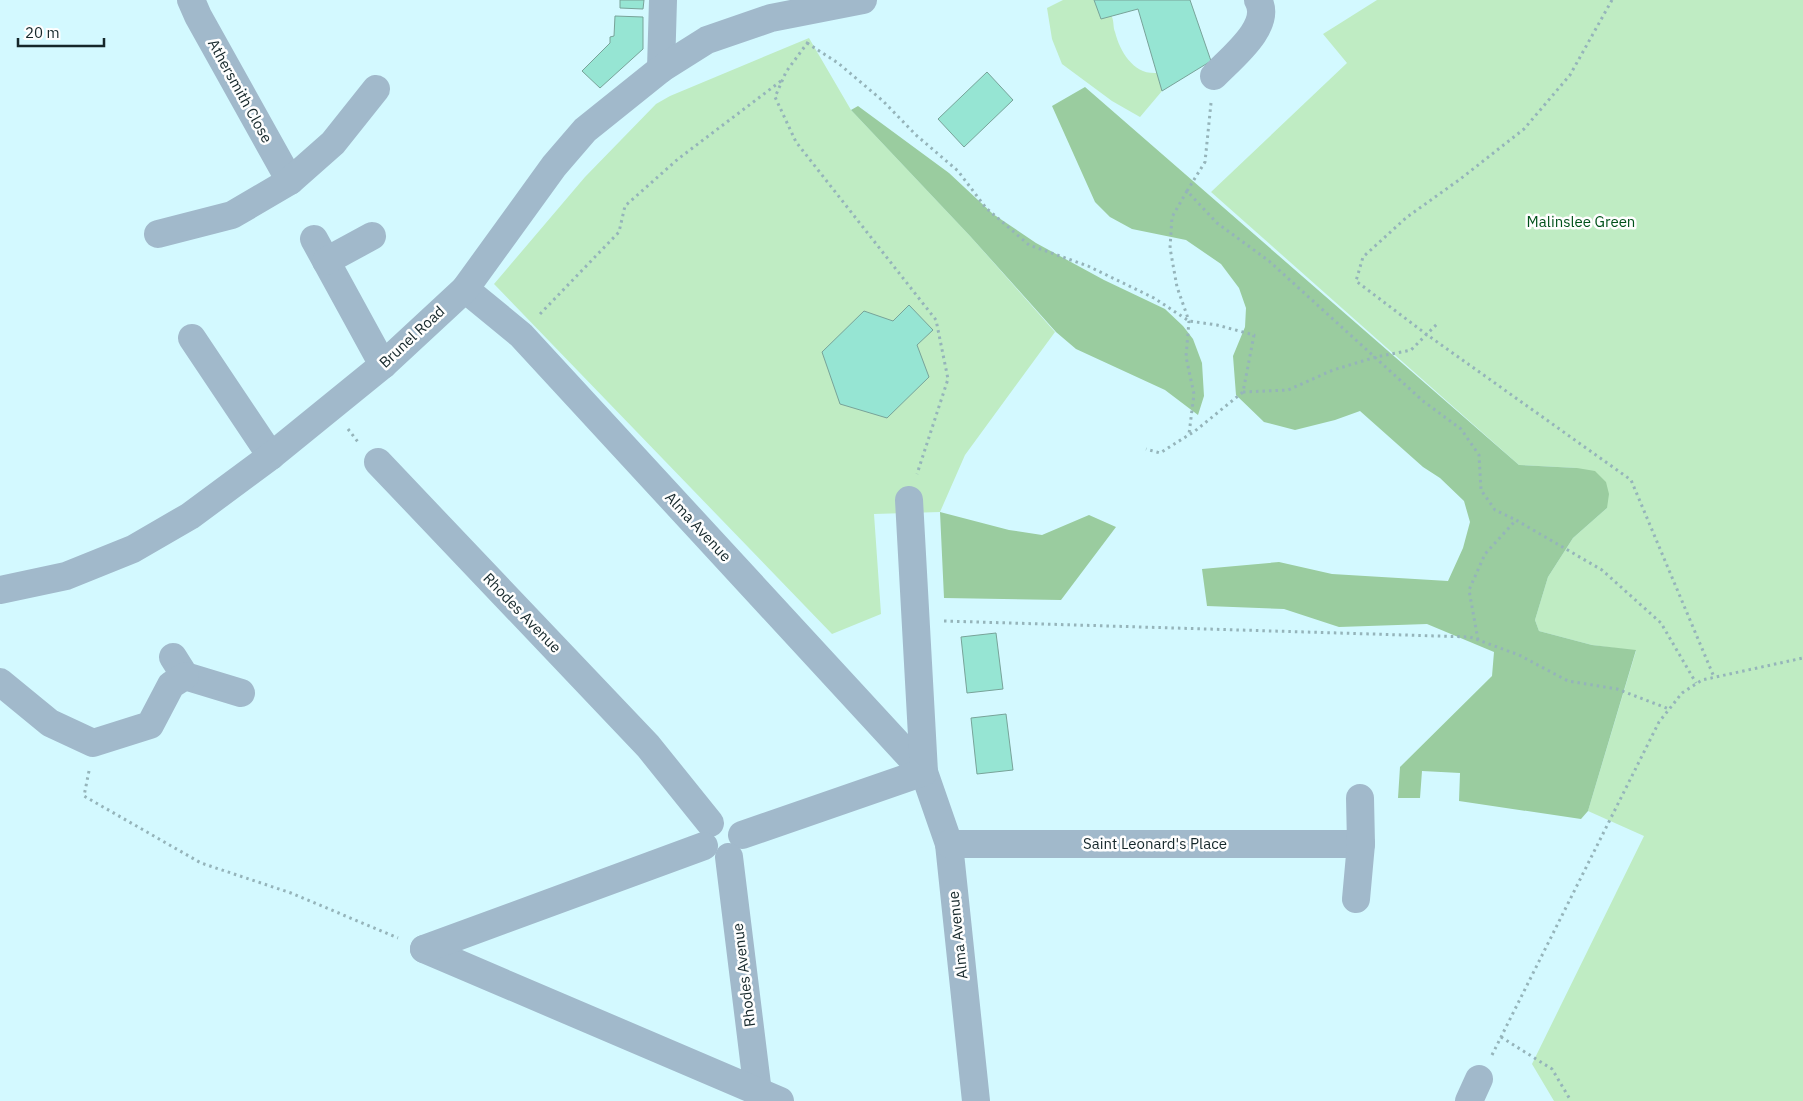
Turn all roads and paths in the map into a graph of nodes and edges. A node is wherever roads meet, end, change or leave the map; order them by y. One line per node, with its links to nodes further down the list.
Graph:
1 (192, 0): 13 (street, Athersmith Close)
2 (663, 0): 9 (street)
3 (863, 0): 6 (street, Brunel Road)
4 (1258, 0): 10 (street)
5 (1612, 0): 20 (path)
6 (766, 9): 9 (street, Brunel Road)
7 (813, 35): 8 (path)
8 (807, 43): 11 (path); 18 (path)
9 (661, 69): 17 (street, Brunel Road)
10 (1214, 76): 14 (path)
11 (782, 80): 21 (path); 31 (path)
12 (376, 90): 13 (street)
13 (290, 181): 15 (street)
14 (1187, 191): 18 (path); 23 (path)
15 (158, 234)
16 (372, 236): 24 (street)
17 (465, 289): 21 (street, Alma Avenue); 24 (street, Brunel Road)
18 (1188, 321): 25 (path); 27 (path)
19 (1439, 322): 20 (path)
20 (1426, 334): 23 (path); 37 (path)
21 (520, 335): 43 (street, Alma Avenue)
22 (192, 338): 29 (street)
23 (1376, 357): 25 (path); 32 (path)
24 (383, 366): 26 (street, Brunel Road)
25 (1243, 392): 27 (path)
26 (330, 407): 29 (street, Brunel Road); 30 (path)
27 (1190, 434): 28 (path)
28 (1146, 449)
29 (271, 456): 33 (street, Brunel Road)
30 (378, 462): 45 (street, Rhodes Avenue)
31 (909, 500): 34 (street, Alma Avenue)
32 (1516, 520): 35 (path); 39 (path)
33 (0, 590)
34 (916, 620): 35 (path); 43 (street, Alma Avenue)
35 (1478, 640): 41 (path)
36 (1803, 658): 37 (path)
37 (1714, 677): 39 (path)
38 (0, 682): 42 (street)
39 (1696, 683): 41 (path)
40 (241, 693): 42 (street)
41 (1669, 709): 51 (path)
42 (93, 743): 50 (path)
43 (924, 772): 46 (street, Alma Avenue); 48 (street)
44 (1360, 798): 47 (street)
45 (707, 834): 48 (street, Rhodes Avenue); 48 (street); 50 (street)
46 (949, 844): 47 (street, Saint Leonard's Place); 54 (street, Alma Avenue)
47 (1361, 844): 49 (street)
48 (736, 846): 53 (street, Rhodes Avenue)
49 (1356, 899)
50 (424, 949): 53 (street)
51 (1501, 1037): 52 (path); 55 (path)
52 (1474, 1090)
53 (769, 1097)
54 (976, 1101)
55 (1571, 1101)

